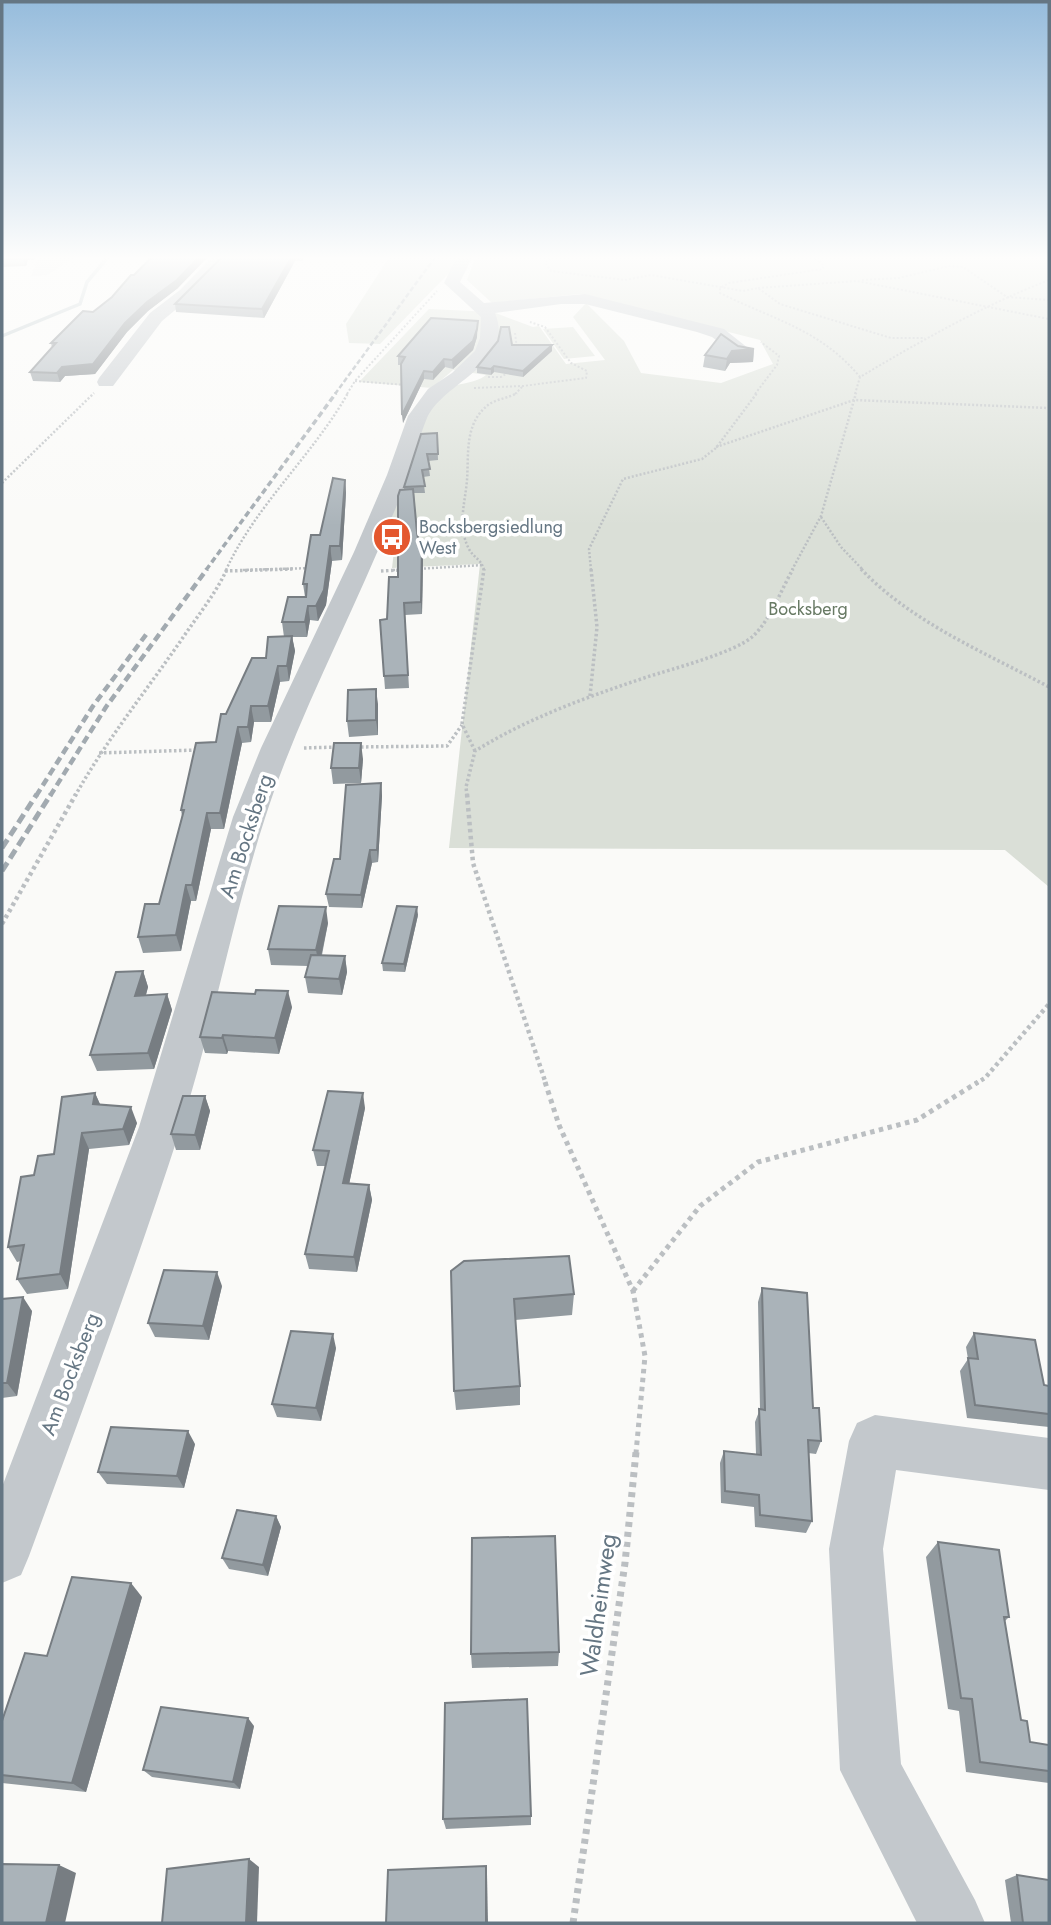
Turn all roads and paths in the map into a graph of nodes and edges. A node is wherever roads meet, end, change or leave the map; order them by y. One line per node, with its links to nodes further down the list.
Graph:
1 (134, 346): 12 (street)
2 (387, 346): 11 (path)
3 (485, 346): 15 (street, Am Bocksberg)
4 (559, 346): 14 (path)
5 (736, 346): 8 (street)
6 (828, 346): 10 (path)
7 (913, 346): 10 (path)
8 (744, 352)
9 (402, 375): 13 (path)
10 (860, 377): 16 (path)
11 (355, 381): 13 (path); 22 (path)
12 (106, 382): 18 (path)
13 (393, 384): 15 (path)
14 (523, 386): 15 (path); 20 (path)
15 (442, 387): 21 (street, Am Bocksberg)
16 (854, 400): 17 (path); 19 (path); 24 (path)
17 (1049, 408)
18 (2, 482)
19 (821, 516): 23 (path); 24 (path)
20 (483, 565): 21 (path); 25 (path)
21 (357, 569): 22 (path); 26 (street, Am Bocksberg)
22 (225, 571): 29 (path)
23 (1049, 687)
24 (590, 696): 28 (path)
25 (462, 724): 26 (path); 28 (path)
26 (276, 748): 35 (street, Am Bocksberg)
27 (197, 750): 29 (path)
28 (475, 751): 32 (path, Waldheimweg)
29 (99, 753): 30 (path)
30 (2, 925)
31 (1049, 1004): 32 (path)
32 (633, 1291): 36 (path, Waldheimweg)
33 (1049, 1464): 34 (street)
34 (856, 1549): 37 (street)
35 (2, 1556)
36 (573, 1923)
37 (952, 1923)

